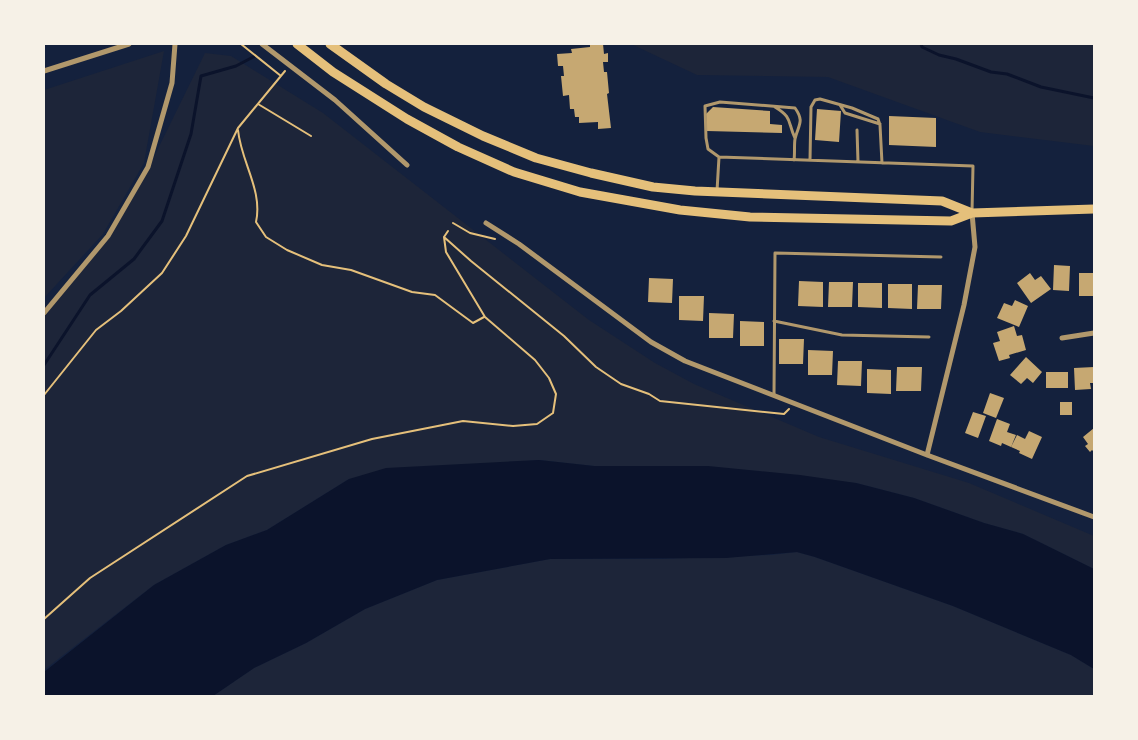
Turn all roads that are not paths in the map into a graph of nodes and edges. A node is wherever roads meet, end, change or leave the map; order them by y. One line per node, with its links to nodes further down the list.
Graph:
1 (128, 44): 6 (street)
2 (175, 44): 23 (street)
3 (262, 44): 17 (street)
4 (297, 44): 20 (main road)
5 (330, 44): 18 (main road)
6 (44, 71)
7 (840, 104): 9 (lane); 9 (lane); 14 (lane)
8 (774, 106): 11 (lane); 11 (lane); 12 (lane)
9 (880, 124): 16 (lane)
10 (857, 130): 15 (lane)
11 (795, 138): 13 (lane)
12 (719, 157): 13 (lane); 18 (lane)
13 (794, 160): 14 (lane)
14 (810, 160): 15 (lane)
15 (858, 162): 16 (lane)
16 (882, 163): 20 (lane)
17 (407, 165)
18 (717, 192): 20 (main road)
19 (1094, 209): 20 (main road)
20 (972, 213): 29 (street)
21 (486, 223): 28 (street)
22 (941, 257): 24 (lane)
23 (44, 313)
24 (774, 321): 26 (lane); 28 (lane)
25 (1094, 333): 27 (street)
26 (930, 338)
27 (1062, 338)
28 (774, 395): 29 (street)
29 (927, 455): 30 (street)
30 (1094, 517)

